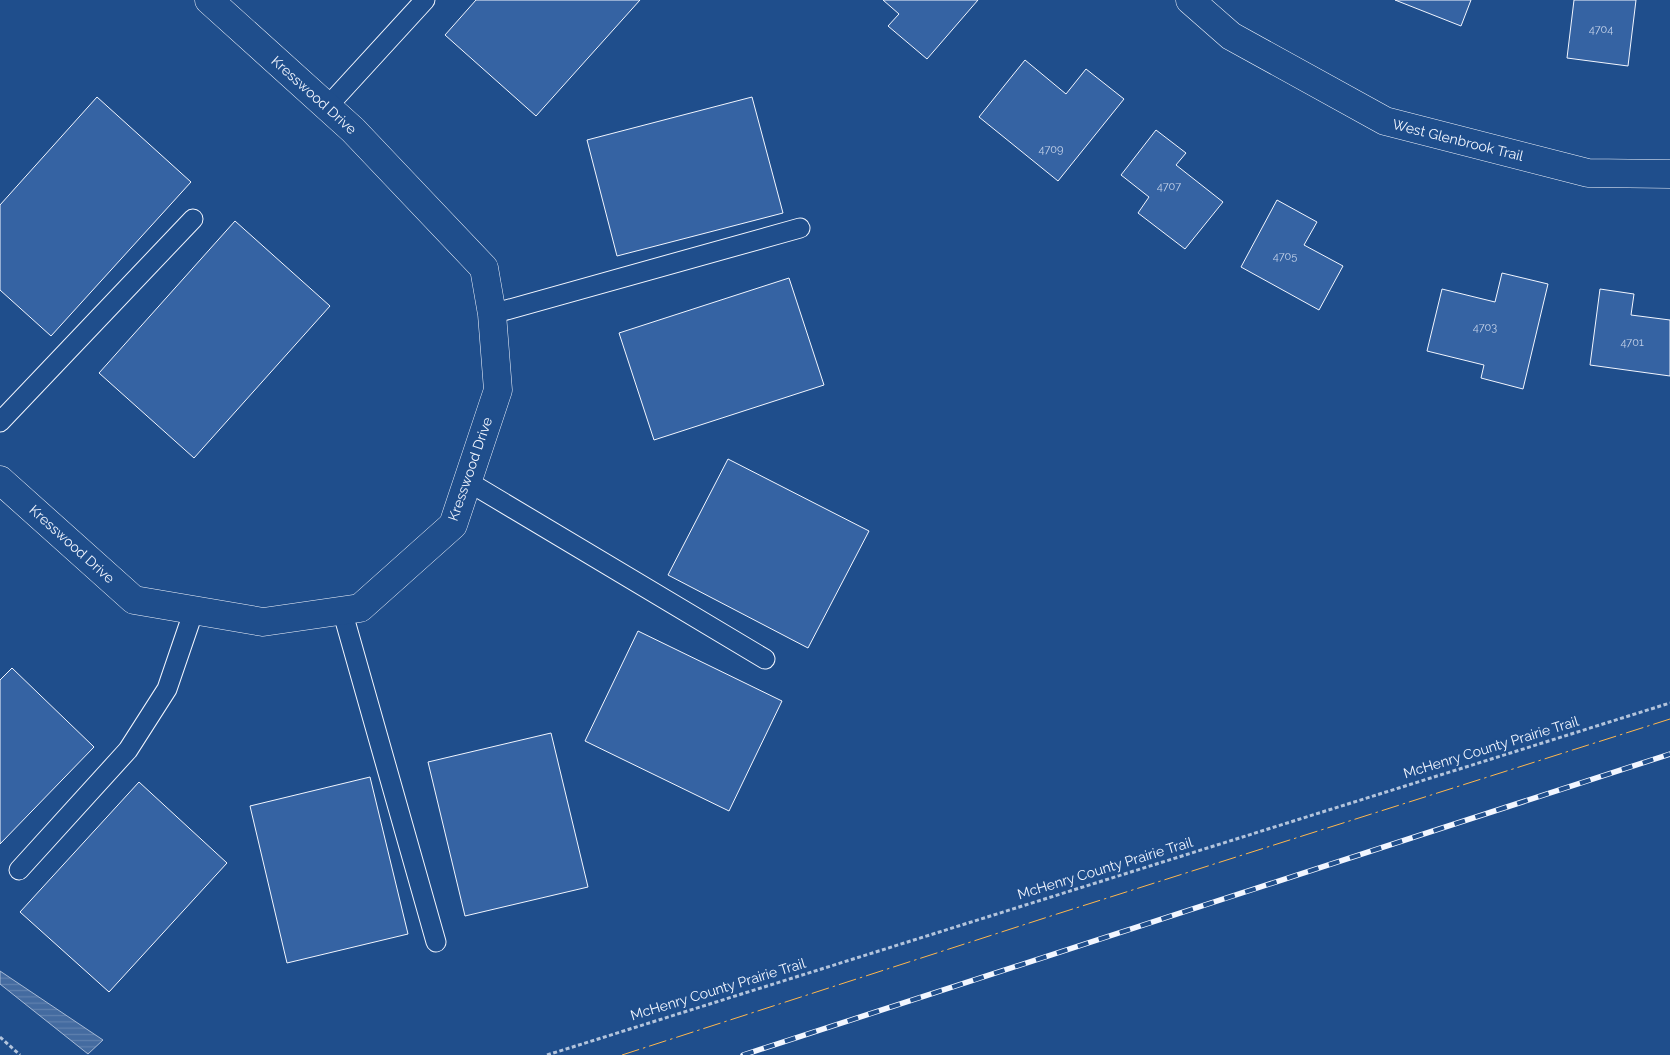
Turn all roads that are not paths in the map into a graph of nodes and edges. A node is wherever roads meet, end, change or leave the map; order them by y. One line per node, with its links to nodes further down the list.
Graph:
1 (209, 0): 4 (street, Kresswood Drive)
2 (425, 0): 4 (lane)
3 (1190, 0): 5 (street, West Glenbrook Trail)
4 (327, 107): 8 (street, Kresswood Drive)
5 (1670, 174)
6 (194, 219): 9 (lane)
7 (800, 228): 8 (lane)
8 (492, 314): 11 (street, Kresswood Drive)
9 (0, 422)
10 (0, 480): 12 (street, Kresswood Drive)
11 (467, 482): 13 (street, Kresswood Drive); 14 (lane)
12 (194, 610): 13 (street, Kresswood Drive); 15 (lane)
13 (342, 610): 16 (lane)
14 (765, 659)
15 (20, 870)
16 (436, 942)

